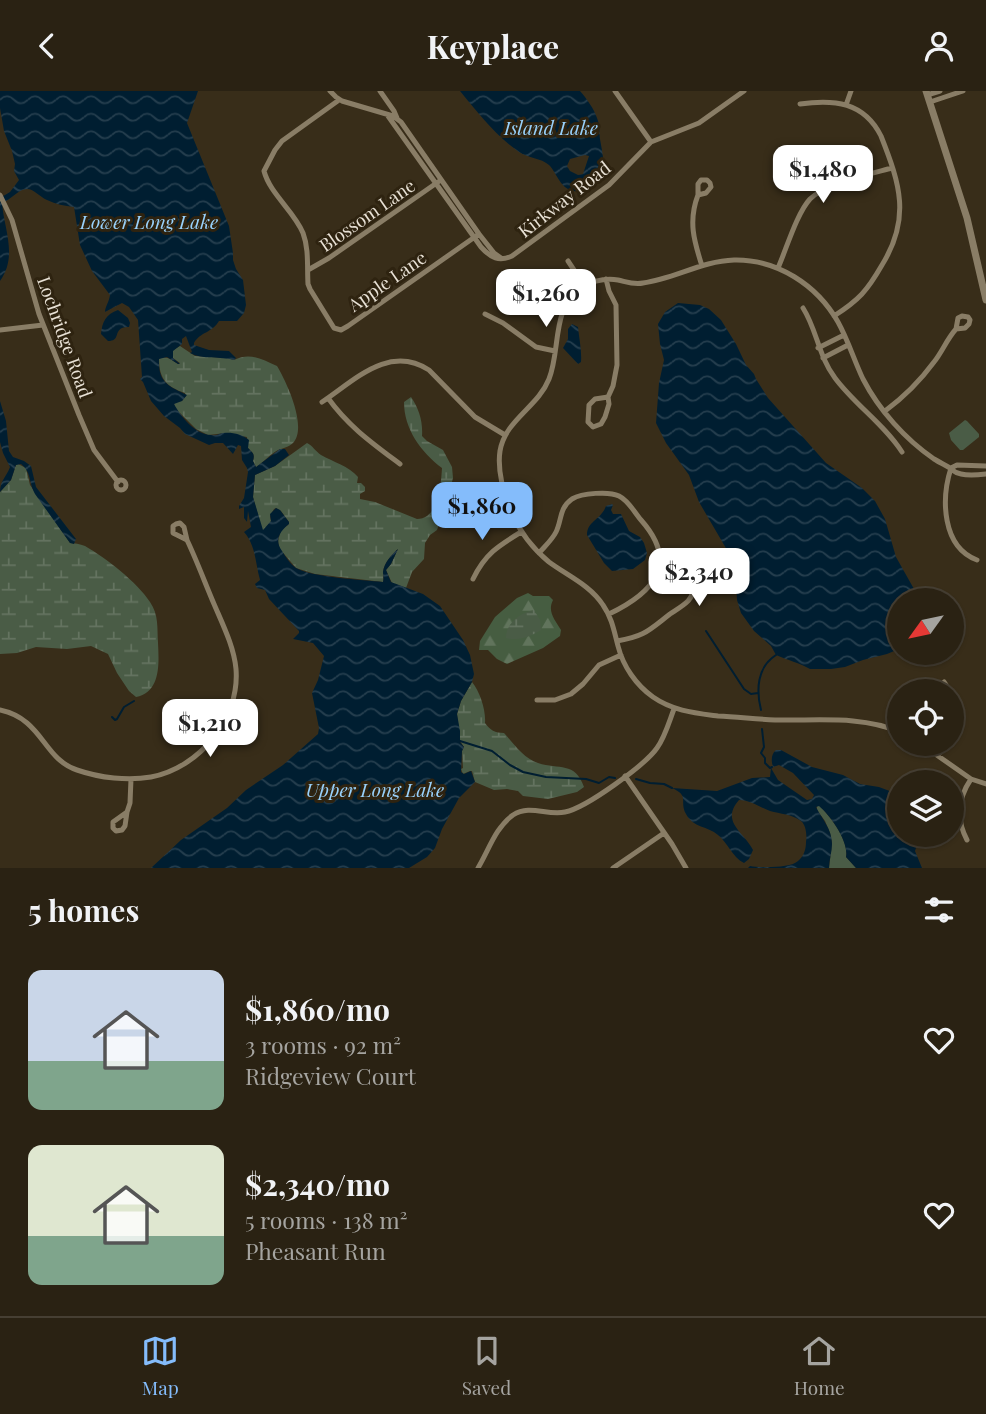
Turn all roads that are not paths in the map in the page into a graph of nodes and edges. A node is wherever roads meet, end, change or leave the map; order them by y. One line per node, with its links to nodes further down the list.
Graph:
1 (330, 91): 9 (street)
2 (380, 91): 13 (street, Kirkway Road)
3 (615, 91): 14 (street)
4 (744, 91): 14 (street, Kirkway Road)
5 (851, 91): 11 (street)
6 (940, 91): 8 (street)
7 (963, 91): 8 (street)
8 (928, 96): 26 (main road)
9 (339, 100): 12 (street); 23 (street, Apple Lane)
10 (800, 104): 11 (street)
11 (846, 105): 15 (street)
12 (388, 115): 13 (street); 16 (street, Kirkway Road)
13 (397, 118): 16 (street, Kirkway Road)
14 (651, 142): 19 (street, Kirkway Road)
15 (891, 168): 22 (street); 29 (street)
16 (438, 182): 19 (street, Kirkway Road); 23 (street, Blossom Lane)
17 (0, 195): 30 (street, Lochridge Road)
18 (698, 195): 21 (street)
19 (476, 235): 23 (street, Apple Lane)
20 (568, 261): 25 (street)
21 (702, 266): 22 (street); 24 (street)
22 (778, 268): 29 (street)
23 (308, 271)
24 (606, 279): 25 (street); 38 (street)
25 (592, 282): 36 (street)
26 (986, 300)
27 (803, 307): 35 (street)
28 (485, 314): 36 (street)
29 (834, 316): 33 (street)
30 (43, 325): 32 (street); 46 (street, Lochridge Road)
31 (956, 329): 39 (street)
32 (0, 330)
33 (844, 335): 34 (street); 35 (street)
34 (848, 345): 37 (street); 39 (street)
35 (818, 348): 37 (street)
36 (555, 351): 40 (street)
37 (823, 358): 41 (street)
38 (608, 397): 38 (street)
39 (885, 411): 44 (street)
40 (505, 435): 42 (street); 47 (street)
41 (902, 452)
42 (400, 464)
43 (986, 466): 44 (street)
44 (951, 468): 45 (street); 51 (street)
45 (986, 474)
46 (118, 482)
47 (521, 531): 49 (street); 52 (street)
48 (187, 540): 62 (street)
49 (539, 553): 50 (street); 53 (street)
50 (659, 560): 53 (street); 54 (street)
51 (977, 560)
52 (473, 579)
53 (609, 614): 54 (street)
54 (617, 641): 55 (street)
55 (621, 655): 56 (street); 57 (street)
56 (537, 700)
57 (674, 709): 59 (street); 61 (street)
58 (0, 710): 62 (street)
59 (887, 728)
60 (939, 756): 63 (street)
61 (625, 776): 66 (street); 68 (street)
62 (131, 779): 65 (street)
63 (971, 779): 64 (street); 67 (street)
64 (986, 784)
65 (127, 812)
66 (664, 833): 69 (street); 70 (street)
67 (967, 840)
68 (478, 868)
69 (613, 868)
70 (686, 868)

